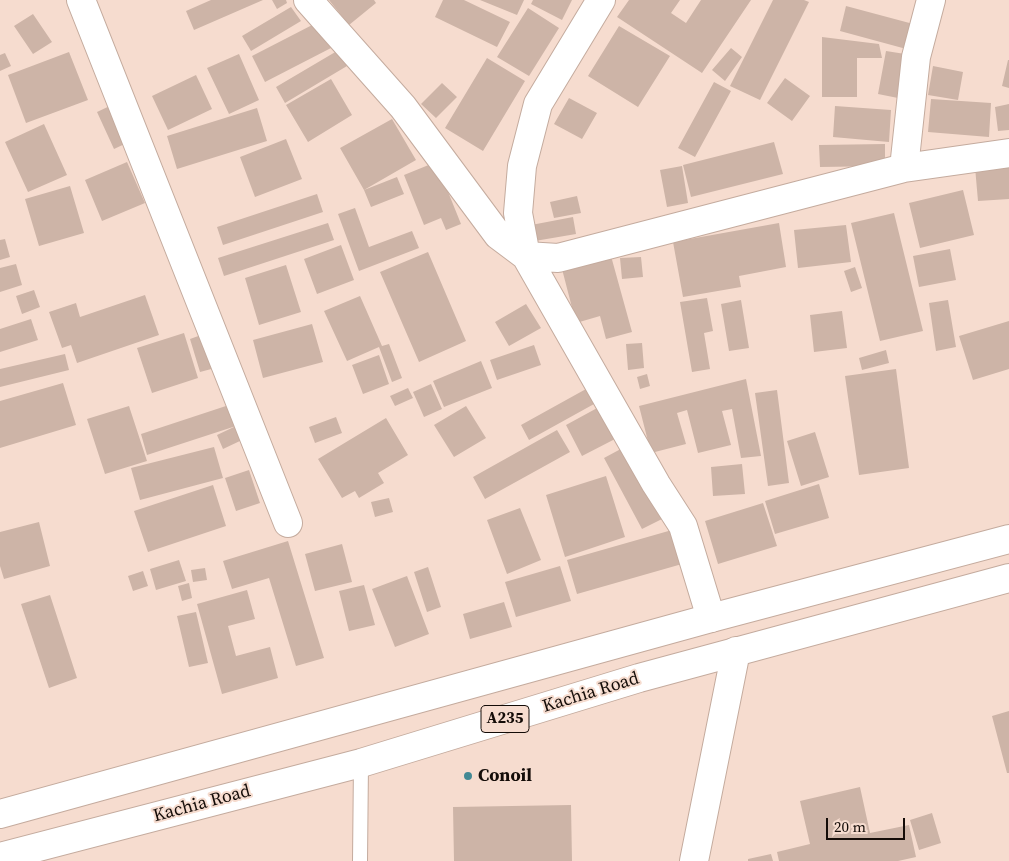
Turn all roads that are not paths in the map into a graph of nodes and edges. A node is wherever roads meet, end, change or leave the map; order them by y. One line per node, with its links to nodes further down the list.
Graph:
1 (81, 0): 8 (main road)
2 (308, 0): 7 (main road)
3 (601, 0): 7 (main road)
4 (931, 0): 6 (main road)
5 (1009, 153): 6 (main road)
6 (904, 168): 7 (main road)
7 (526, 256): 11 (main road)
8 (288, 522)
9 (1009, 539): 11 (main road, A235)
10 (1009, 578): 13 (main road, Kachia Road / A235)
11 (711, 618): 12 (main road, A235)
12 (628, 640): 14 (main road); 16 (main road, A235)
13 (736, 651): 14 (main road, Kachia Road / A235); 19 (main road)
14 (639, 678): 15 (main road, Kachia Road / A235)
15 (362, 763): 17 (main road, Kachia Road / A235); 18 (lane)
16 (0, 814)
17 (0, 857)
18 (360, 861)
19 (694, 861)

